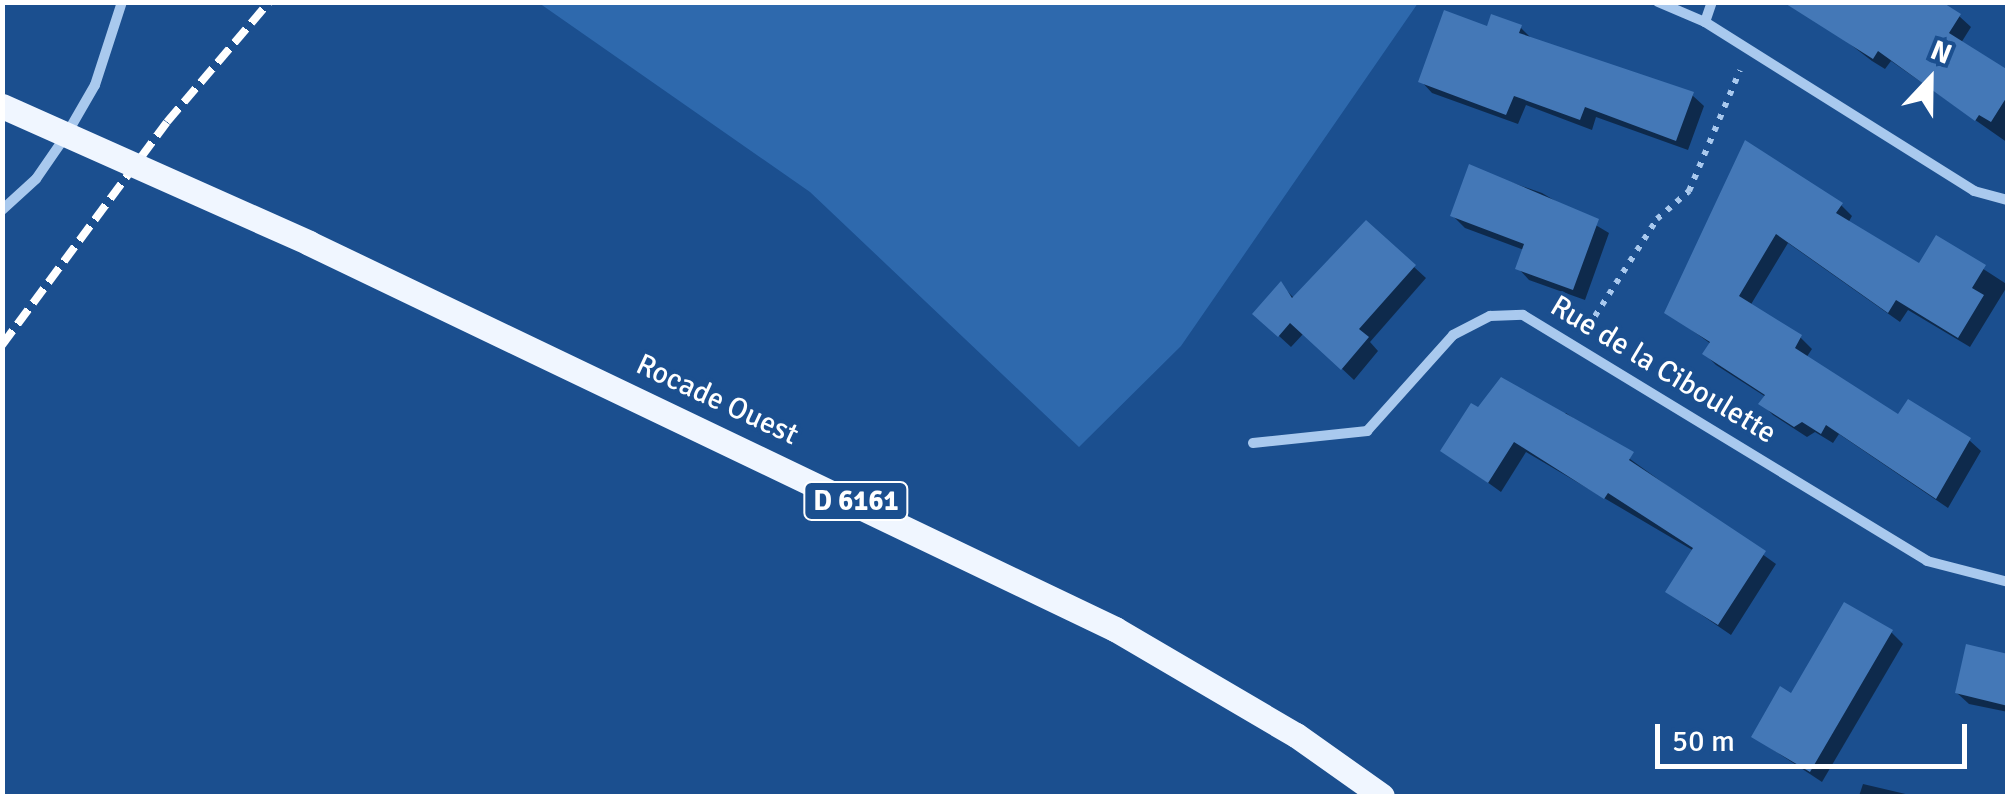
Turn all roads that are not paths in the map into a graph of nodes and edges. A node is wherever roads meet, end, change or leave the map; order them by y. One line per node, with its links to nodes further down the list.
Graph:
1 (122, 2): 7 (street)
2 (1658, 2): 4 (street)
3 (1712, 2): 4 (street)
4 (1705, 22): 6 (street)
5 (2, 106): 10 (main road, Rocade Ouest / D 6161, bridge)
6 (2008, 200)
7 (2, 210)
8 (1253, 442): 9 (street, Rue de la Ciboulette)
9 (2008, 582)
10 (1382, 796)

